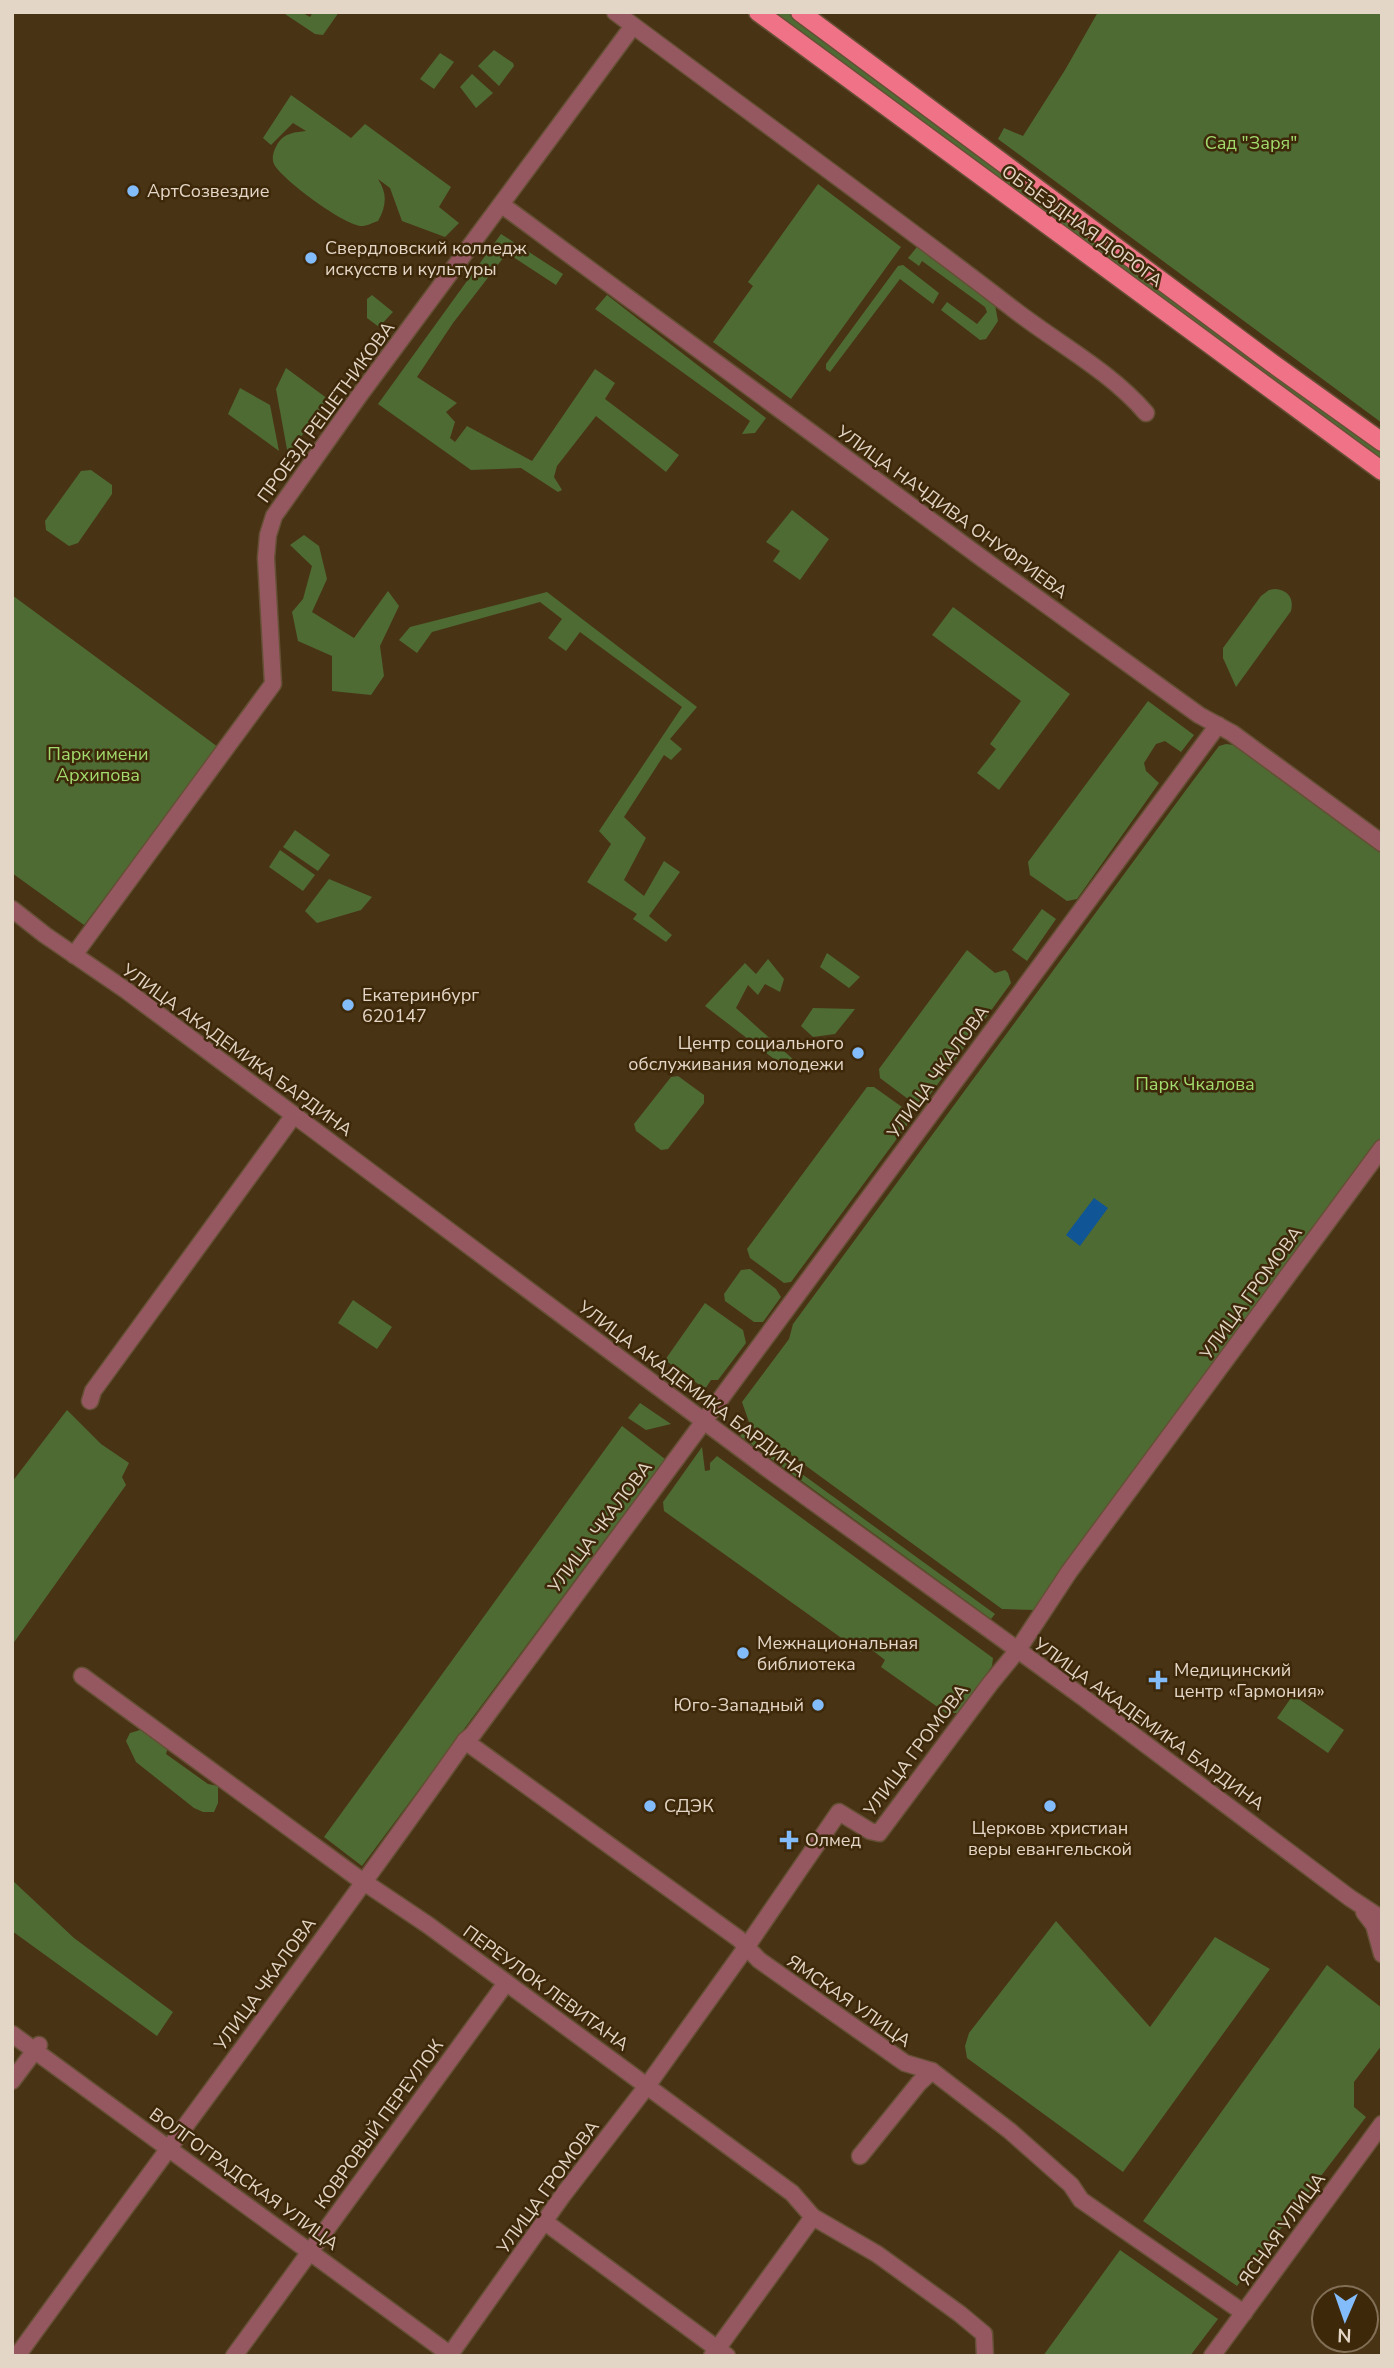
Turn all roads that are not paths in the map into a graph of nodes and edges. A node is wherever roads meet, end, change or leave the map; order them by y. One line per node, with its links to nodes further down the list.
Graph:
1 (615, 12): 4 (street)
2 (758, 12): 8 (main road, ОБЪЕЗДНАЯ ДОРОГА)
3 (800, 12): 7 (main road, ОБЪЕЗДНАЯ ДОРОГА)
4 (633, 26): 5 (street, ПРОЕЗД РЕШЕТНИКОВА); 6 (street)
5 (502, 205): 9 (street, УЛИЦА НАЧДИВА ОНУФРИЕВА); 12 (street, ПРОЕЗД РЕШЕТНИКОВА)
6 (1146, 413)
7 (1382, 442)
8 (1382, 471)
9 (1218, 724): 10 (street, УЛИЦА НАЧДИВА ОНУФРИЕВА); 16 (street, УЛИЦА ЧКАЛОВА)
10 (1382, 843)
11 (12, 909): 12 (street, УЛИЦА АКАДЕМИКА БАРДИНА)
12 (74, 955): 13 (street, УЛИЦА АКАДЕМИКА БАРДИНА)
13 (294, 1115): 15 (street); 16 (street, УЛИЦА АКАДЕМИКА БАРДИНА)
14 (1382, 1148): 17 (street, УЛИЦА ГРОМОВА)
15 (90, 1401)
16 (703, 1421): 17 (street, УЛИЦА АКАДЕМИКА БАРДИНА); 19 (street, УЛИЦА ЧКАЛОВА)
17 (1017, 1651): 21 (street, УЛИЦА АКАДЕМИКА БАРДИНА); 23 (street, УЛИЦА ГРОМОВА)
18 (82, 1676): 20 (street, ПЕРЕУЛОК ЛЕВИТАНА)
19 (465, 1741): 20 (street, УЛИЦА ЧКАЛОВА); 23 (street, ЯМСКАЯ УЛИЦА)
20 (365, 1883): 25 (street, ПЕРЕУЛОК ЛЕВИТАНА); 32 (street, УЛИЦА ЧКАЛОВА)
21 (1350, 1898): 22 (street, УЛИЦА АКАДЕМИКА БАРДИНА); 24 (street, УЛИЦА АКАДЕМИКА БАРДИНА)
22 (1382, 1919)
23 (745, 1949): 28 (street, ЯМСКАЯ УЛИЦА); 30 (street, УЛИЦА ГРОМОВА)
24 (1382, 1954)
25 (506, 1983): 30 (street, ПЕРЕУЛОК ЛЕВИТАНА); 36 (street, КОВРОВЫЙ ПЕРЕУЛОК)
26 (12, 2035): 27 (street, ВОЛГОГРАДСКАЯ УЛИЦА)
27 (36, 2048): 29 (street); 32 (street, ВОЛГОГРАДСКАЯ УЛИЦА)
28 (932, 2071): 33 (street); 37 (street, ЯМСКАЯ УЛИЦА)
29 (12, 2081)
30 (647, 2086): 34 (street, ПЕРЕУЛОК ЛЕВИТАНА); 35 (street, УЛИЦА ГРОМОВА)
31 (1382, 2124): 37 (street, ЯСНАЯ УЛИЦА)
32 (168, 2147): 36 (street, ВОЛГОГРАДСКАЯ УЛИЦА); 40 (street, УЛИЦА ЧКАЛОВА)
33 (860, 2156)
34 (813, 2217): 38 (street); 42 (street, ПЕРЕУЛОК ЛЕВИТАНА)
35 (545, 2222): 38 (street); 39 (street, УЛИЦА ГРОМОВА)
36 (311, 2252): 39 (street, ВОЛГОГРАДСКАЯ УЛИЦА); 41 (street, КОВРОВЫЙ ПЕРЕУЛОК)
37 (1244, 2313): 43 (street, ЯСНАЯ УЛИЦА)
38 (719, 2353)
39 (450, 2355)
40 (17, 2356)
41 (234, 2356)
42 (985, 2356)
43 (1212, 2356)

